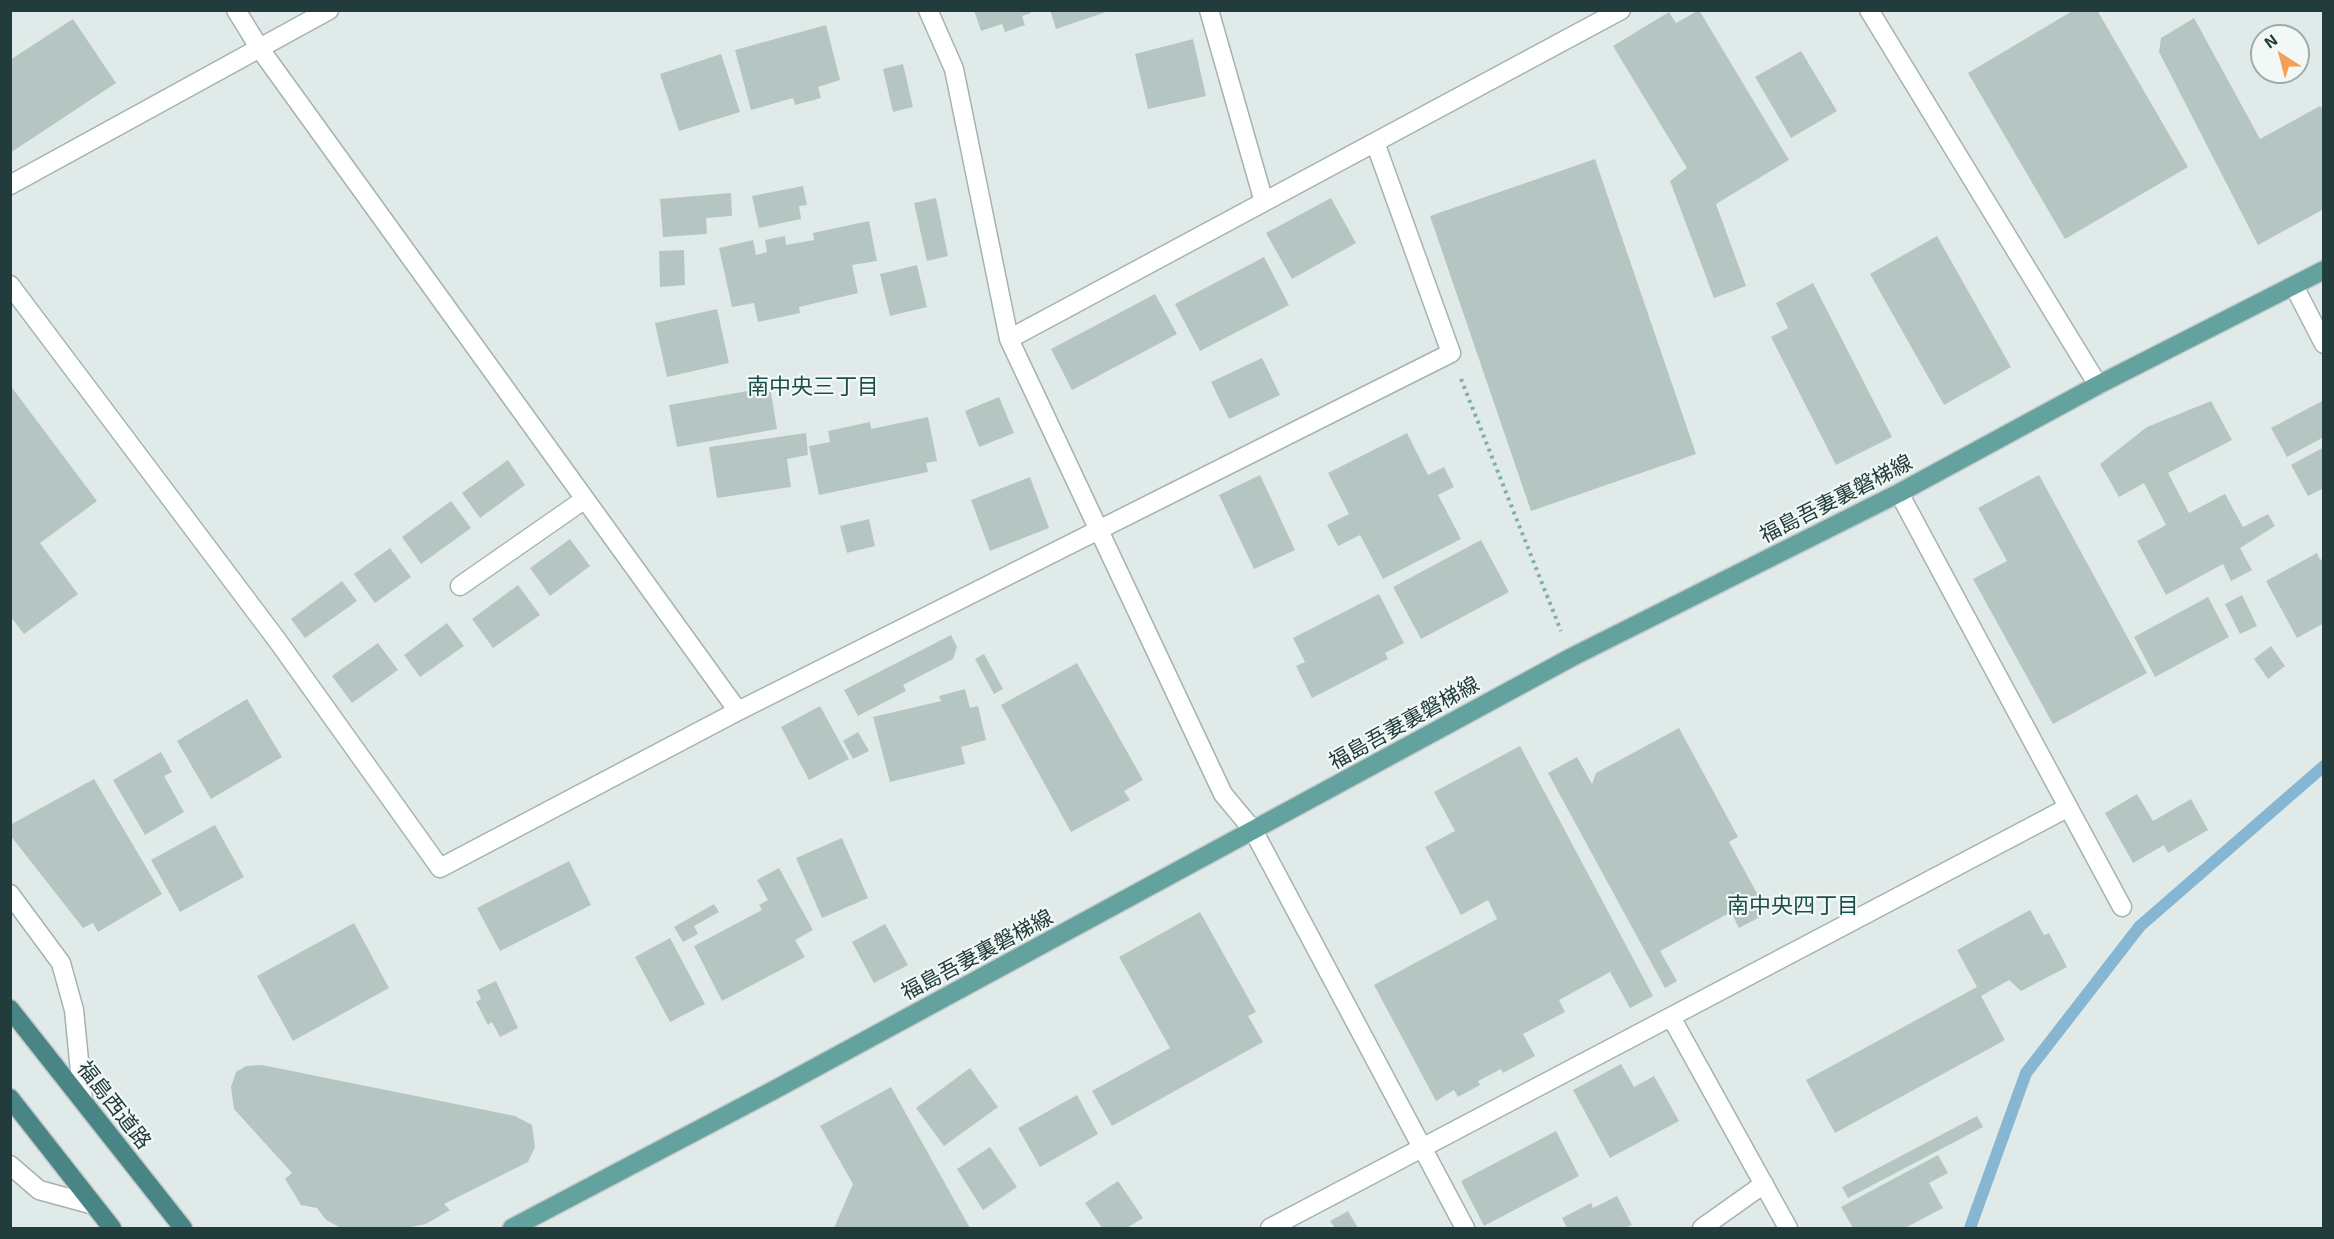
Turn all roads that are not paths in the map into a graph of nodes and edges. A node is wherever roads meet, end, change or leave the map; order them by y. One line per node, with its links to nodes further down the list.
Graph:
1 (236, 10): 7 (street)
2 (329, 10): 7 (street)
3 (928, 10): 14 (street)
4 (1209, 10): 10 (street)
5 (1621, 10): 8 (street)
6 (1869, 10): 16 (street)
7 (260, 49): 9 (street); 18 (street)
8 (1376, 144): 10 (street); 19 (street)
9 (10, 184)
10 (1264, 202): 14 (street)
11 (2324, 270): 13 (main road, 福島吾妻裏磐梯線)
12 (10, 285): 21 (street)
13 (2294, 286): 15 (street); 16 (main road, 福島吾妻裏磐梯線)
14 (1009, 339): 19 (street)
15 (2324, 344)
16 (2098, 385): 17 (main road, 福島吾妻裏磐梯線)
17 (1899, 493): 22 (street); 23 (main road, 福島吾妻裏磐梯線)
18 (585, 499): 20 (street); 21 (street)
19 (1099, 529): 21 (street); 23 (street)
20 (460, 586)
21 (738, 711)
22 (2067, 808): 25 (street); 27 (street)
23 (1253, 830): 30 (street); 36 (main road, 福島吾妻裏磐梯線)
24 (10, 894): 29 (street)
25 (2122, 907)
26 (10, 1009): 29 (highway, 福島西道路)
27 (1671, 1017): 30 (street); 32 (street)
28 (10, 1098): 33 (highway)
29 (83, 1101): 35 (highway, 福島西道路)
30 (1424, 1147): 37 (street); 38 (street)
31 (10, 1165): 33 (street)
32 (1764, 1184): 39 (street); 40 (street)
33 (94, 1205): 34 (highway)
34 (112, 1228)
35 (183, 1228)
36 (512, 1228)
37 (1270, 1228)
38 (1465, 1228)
39 (1702, 1228)
40 (1788, 1228)

